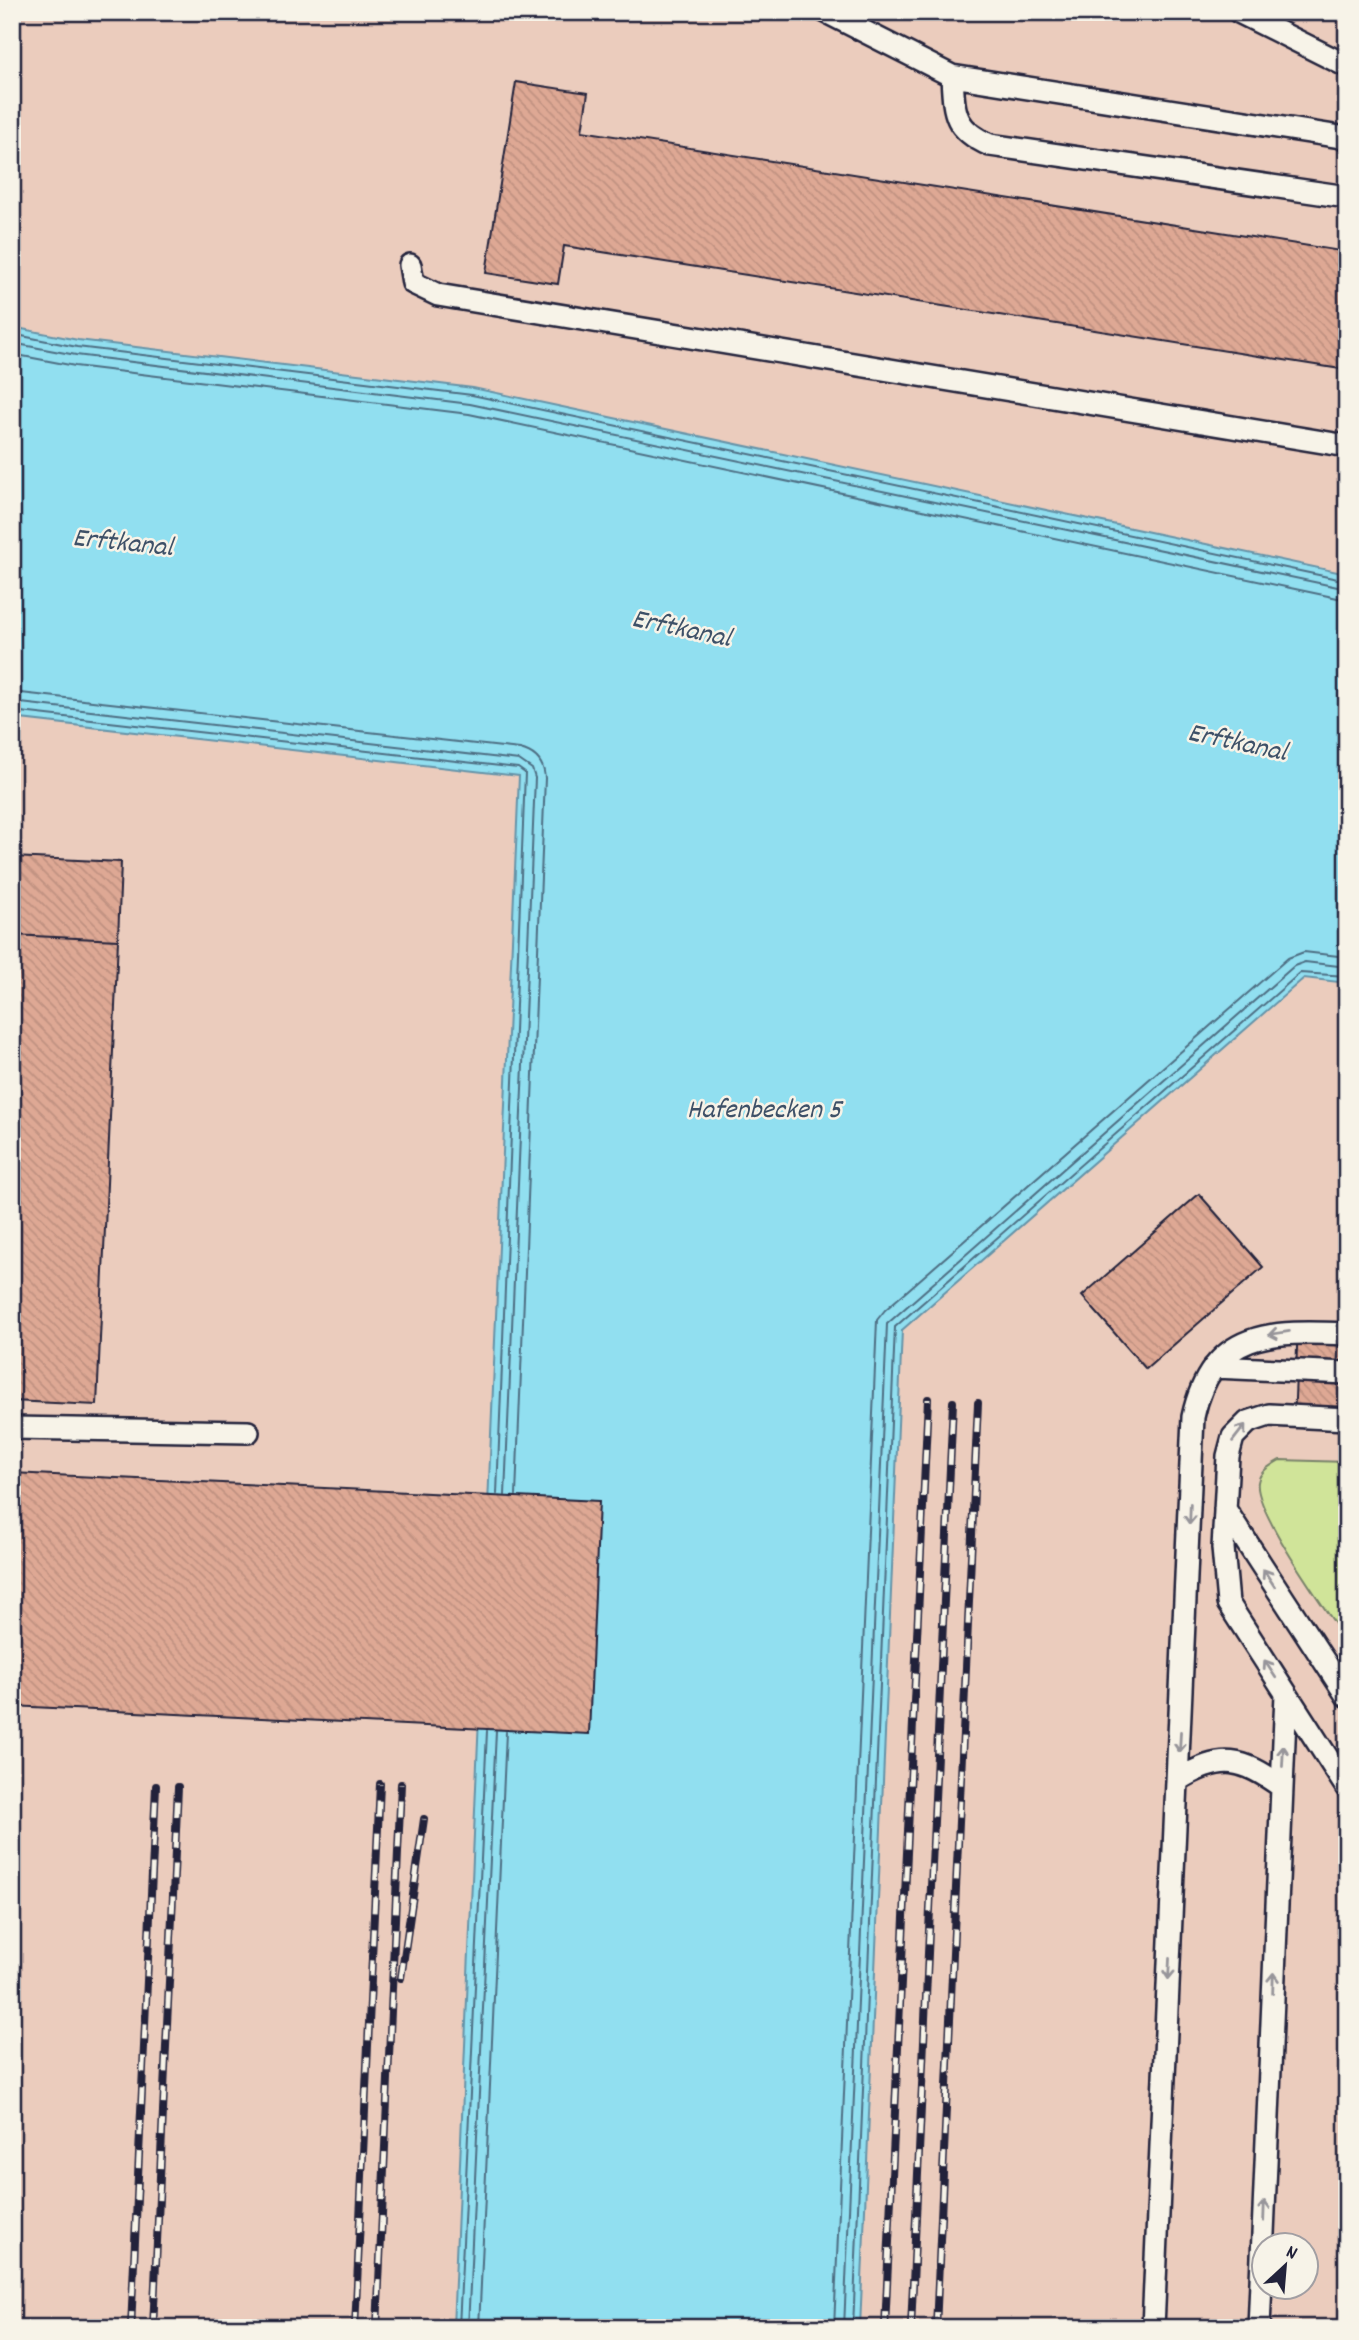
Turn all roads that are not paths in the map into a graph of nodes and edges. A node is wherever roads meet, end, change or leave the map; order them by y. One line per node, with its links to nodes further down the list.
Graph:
1 (826, 12): 4 (lane)
2 (1239, 12): 3 (lane)
3 (1347, 66)
4 (952, 76): 5 (lane); 6 (lane)
5 (1347, 138)
6 (1347, 197)
7 (410, 265): 8 (lane)
8 (1347, 446)
9 (1347, 1334): 10 (lane, one-way to 10)
10 (1214, 1367): 11 (lane); 18 (lane, one-way to 18)
11 (1347, 1373)
12 (1347, 1419): 15 (lane, one-way to 12)
13 (12, 1428): 14 (lane)
14 (248, 1432)
15 (1225, 1509): 16 (lane, one-way to 15); 17 (lane, one-way to 15)
16 (1286, 1694): 19 (lane, one-way to 16); 20 (lane)
17 (1347, 1696)
18 (1178, 1780): 19 (lane); 21 (lane, one-way to 21)
19 (1282, 1787): 22 (lane, one-way to 19)
20 (1347, 1788)
21 (1153, 2328)
22 (1259, 2328)

